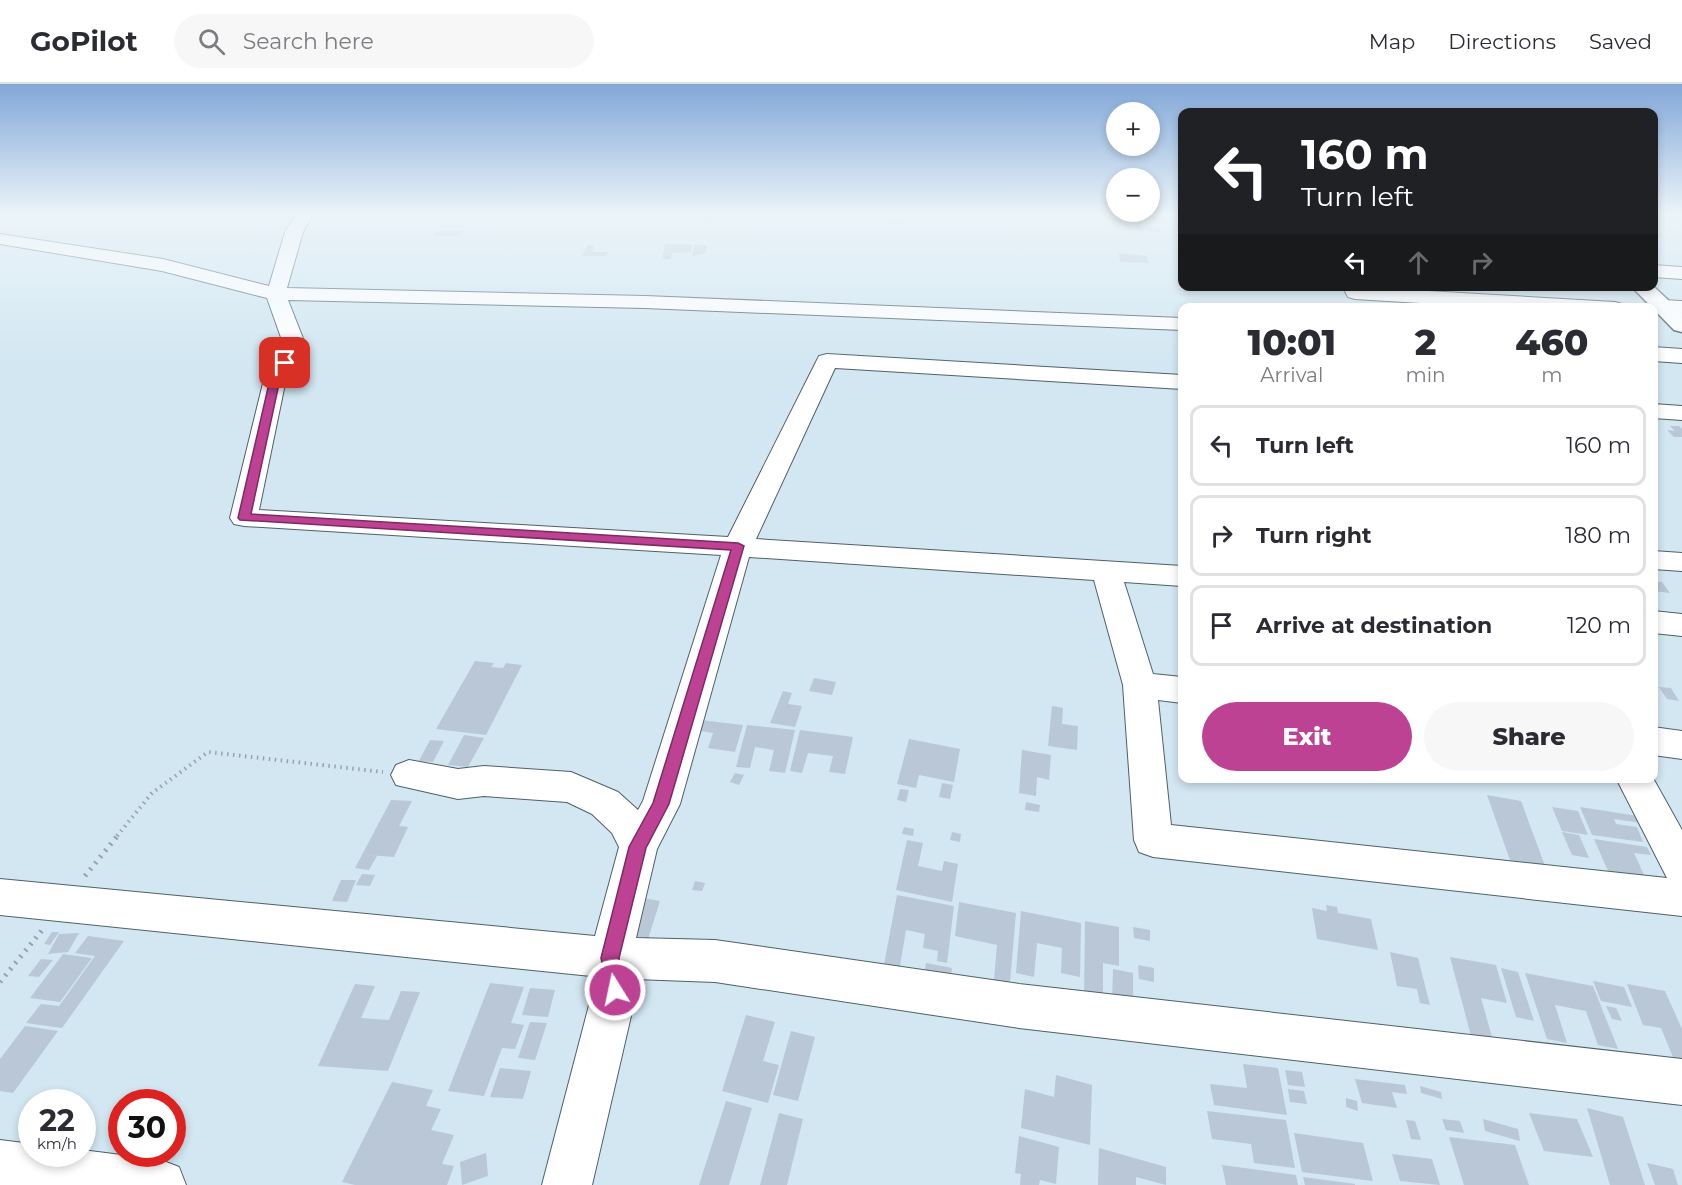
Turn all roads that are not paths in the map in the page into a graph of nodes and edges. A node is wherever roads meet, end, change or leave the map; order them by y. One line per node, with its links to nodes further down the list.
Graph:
1 (159, 264): 8 (street)
2 (285, 264): 8 (street)
3 (1658, 271): 4 (street)
4 (1682, 273)
5 (1354, 291): 9 (street)
6 (1620, 291): 10 (main road)
7 (1646, 291): 11 (main road)
8 (276, 294): 13 (street); 21 (street)
9 (1528, 303)
10 (1633, 303)
11 (1657, 303)
12 (1666, 312): 14 (main road); 15 (main road)
13 (1178, 324)
14 (1682, 325)
15 (1682, 349)
16 (1658, 354): 17 (street)
17 (1682, 356)
18 (1178, 382): 21 (street)
19 (1658, 411): 20 (street)
20 (1682, 412)
21 (738, 546): 24 (street); 34 (street)
22 (1658, 560): 23 (street)
23 (1682, 562)
24 (1107, 573): 25 (street); 28 (street)
25 (1178, 576)
26 (1658, 623): 27 (street)
27 (1682, 625)
28 (1140, 685): 29 (street); 37 (street)
29 (1178, 690)
30 (1658, 742): 31 (street)
31 (1682, 745)
32 (409, 775): 34 (street)
33 (1637, 783): 35 (street)
34 (638, 847): 38 (street)
35 (1682, 867)
36 (0, 897): 38 (street)
37 (1682, 898)
38 (610, 958): 39 (street); 42 (street)
39 (1682, 1082)
40 (0, 1165): 41 (street)
41 (161, 1185)
42 (567, 1185)

